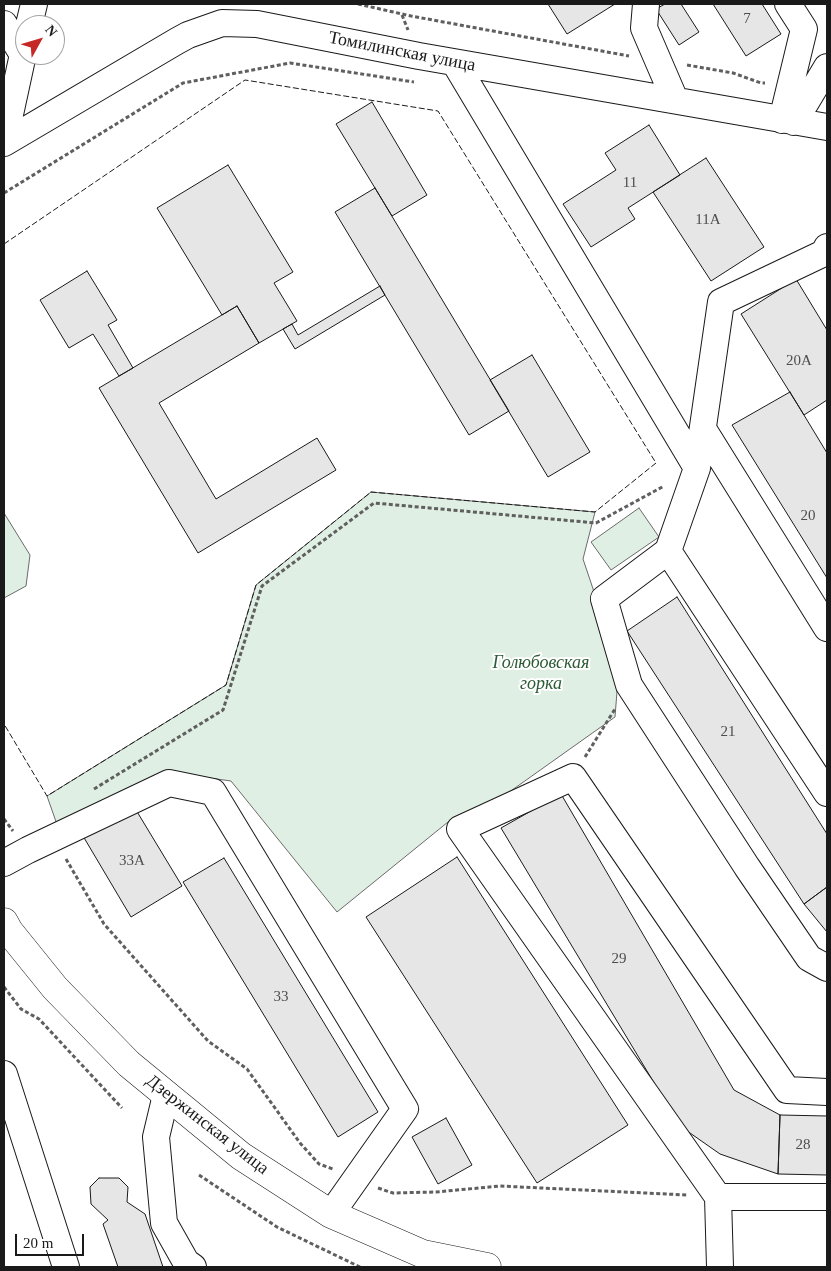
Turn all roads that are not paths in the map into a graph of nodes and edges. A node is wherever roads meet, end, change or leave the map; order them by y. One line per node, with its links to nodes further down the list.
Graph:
1 (646, 4): 9 (street)
2 (788, 4): 10 (street)
3 (223, 14): 6 (street, Томилинская улица); 12 (street, Томилинская улица)
4 (4, 24): 5 (street)
5 (15, 38)
6 (455, 63): 9 (street, Томилинская улица); 15 (street)
7 (21, 65): 12 (street)
8 (827, 67): 10 (street)
9 (675, 100): 10 (street, Томилинская улица)
10 (788, 121): 11 (street, Томилинская улица)
11 (827, 127)
12 (4, 143)
13 (826, 253): 14 (street)
14 (703, 429): 15 (street); 17 (street)
15 (697, 468): 16 (street)
16 (668, 551): 18 (street); 21 (street)
17 (827, 628)
18 (827, 792)
19 (4, 863): 27 (street)
20 (5, 932): 24 (main road, Дзержинская улица)
21 (827, 967)
22 (4, 1074): 29 (street)
23 (827, 1092): 25 (street)
24 (166, 1095): 27 (main road, Дзержинская улица); 30 (street)
25 (718, 1197): 26 (street); 32 (street)
26 (827, 1197)
27 (331, 1214): 28 (main road, Дзержинская улица)
28 (446, 1264): 31 (main road, Дзержинская улица)
29 (66, 1267)
30 (193, 1267)
31 (487, 1267)
32 (720, 1267)

